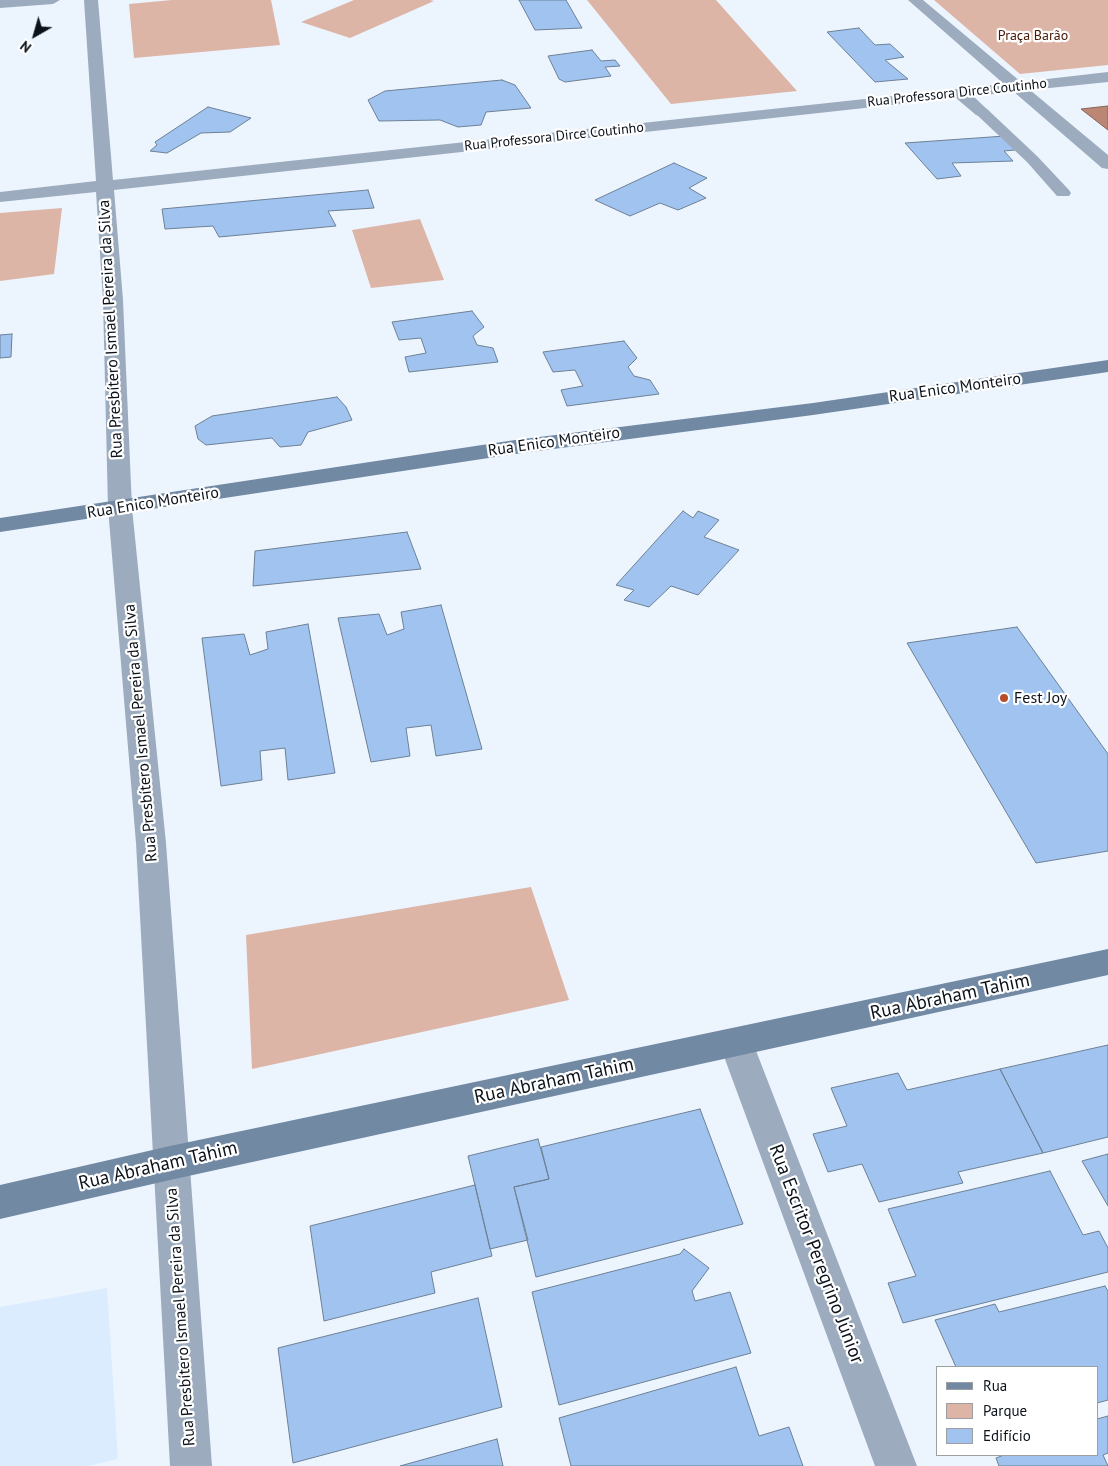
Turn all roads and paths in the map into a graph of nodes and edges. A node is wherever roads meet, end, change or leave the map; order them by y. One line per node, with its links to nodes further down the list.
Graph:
1 (53, 0): 4 (street)
2 (91, 0): 10 (street, Rua Presbítero Ismael Pereira da Silva)
3 (915, 0): 6 (street)
4 (0, 4)
5 (1108, 76): 6 (street, Rua Professora Dirce Coutinho)
6 (1018, 86): 7 (street, Rua Professora Dirce Coutinho); 9 (street)
7 (958, 92): 8 (street); 10 (street, Rua Professora Dirce Coutinho)
8 (982, 112): 11 (lane)
9 (1108, 164)
10 (103, 186): 12 (street, Rua Professora Dirce Coutinho); 14 (street, Rua Presbítero Ismael Pereira da Silva)
11 (1063, 193)
12 (0, 197)
13 (1108, 366): 14 (street, Rua Enico Monteiro)
14 (120, 508): 15 (street, Rua Enico Monteiro); 18 (street, Rua Presbítero Ismael Pereira da Silva)
15 (0, 525)
16 (1108, 962): 17 (street, Rua Abraham Tahim)
17 (736, 1043): 18 (street, Rua Abraham Tahim); 21 (street, Rua Escritor Peregrino Júnior)
18 (170, 1163): 19 (street, Rua Abraham Tahim); 20 (street, Rua Presbítero Ismael Pereira da Silva)
19 (0, 1202)
20 (191, 1466)
21 (896, 1466)

